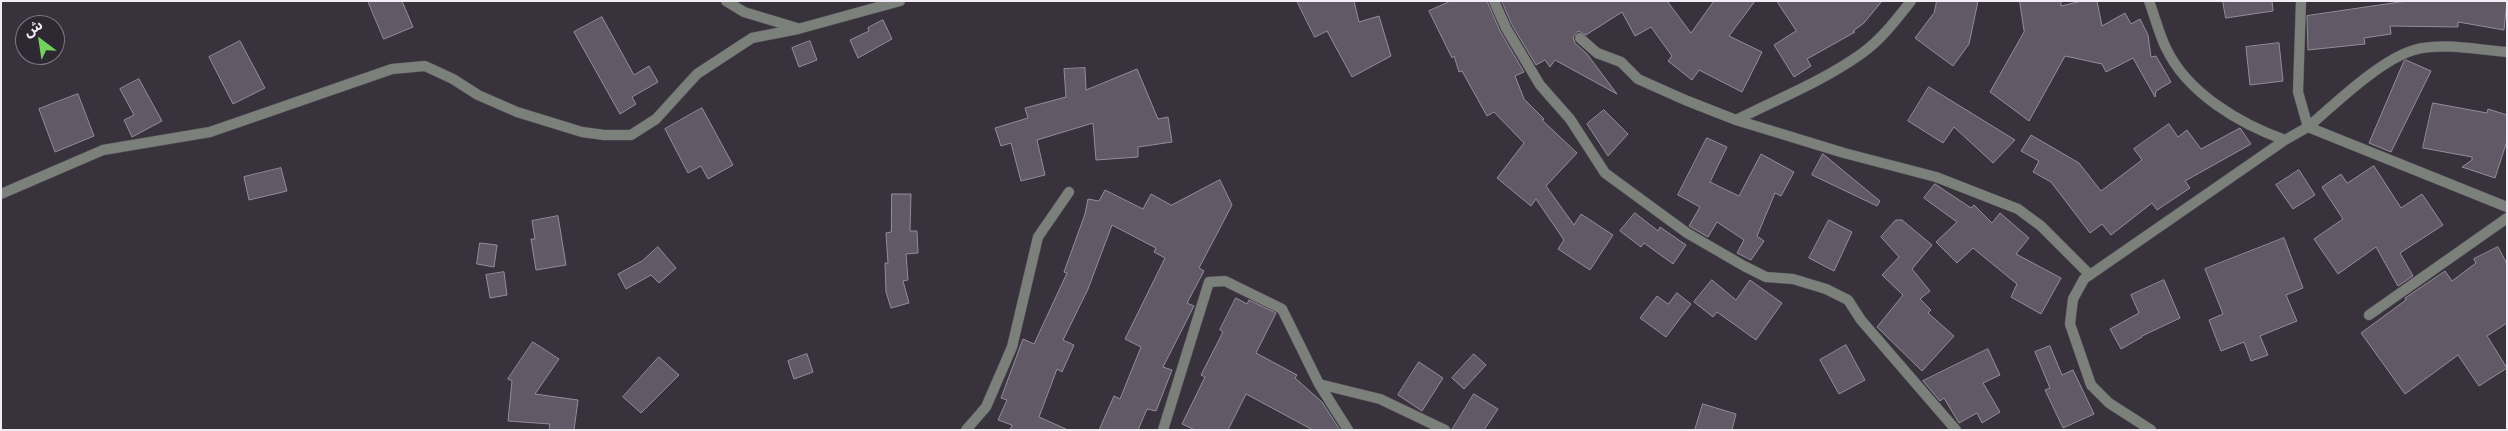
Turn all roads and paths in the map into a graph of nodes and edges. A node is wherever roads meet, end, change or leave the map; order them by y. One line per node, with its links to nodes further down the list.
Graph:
1 (726, 1): 7 (street)
2 (900, 1): 7 (street)
3 (1494, 1): 24 (street)
4 (1910, 1): 10 (street)
5 (2149, 1): 12 (street)
6 (2301, 1): 11 (street)
7 (798, 29): 14 (street)
8 (1580, 38): 10 (street)
9 (2507, 52): 11 (street)
10 (1736, 120): 17 (street)
11 (2308, 126): 12 (street); 15 (street)
12 (2285, 140): 17 (street)
13 (1069, 192): 20 (street)
14 (1, 194)
15 (2507, 208)
16 (2507, 218): 18 (street)
17 (2090, 275): 25 (street)
18 (2369, 315)
19 (1319, 384): 21 (street); 22 (street); 23 (street)
20 (966, 430)
21 (1163, 430)
22 (1348, 430)
23 (1445, 430)
24 (1956, 430)
25 (2151, 430)

